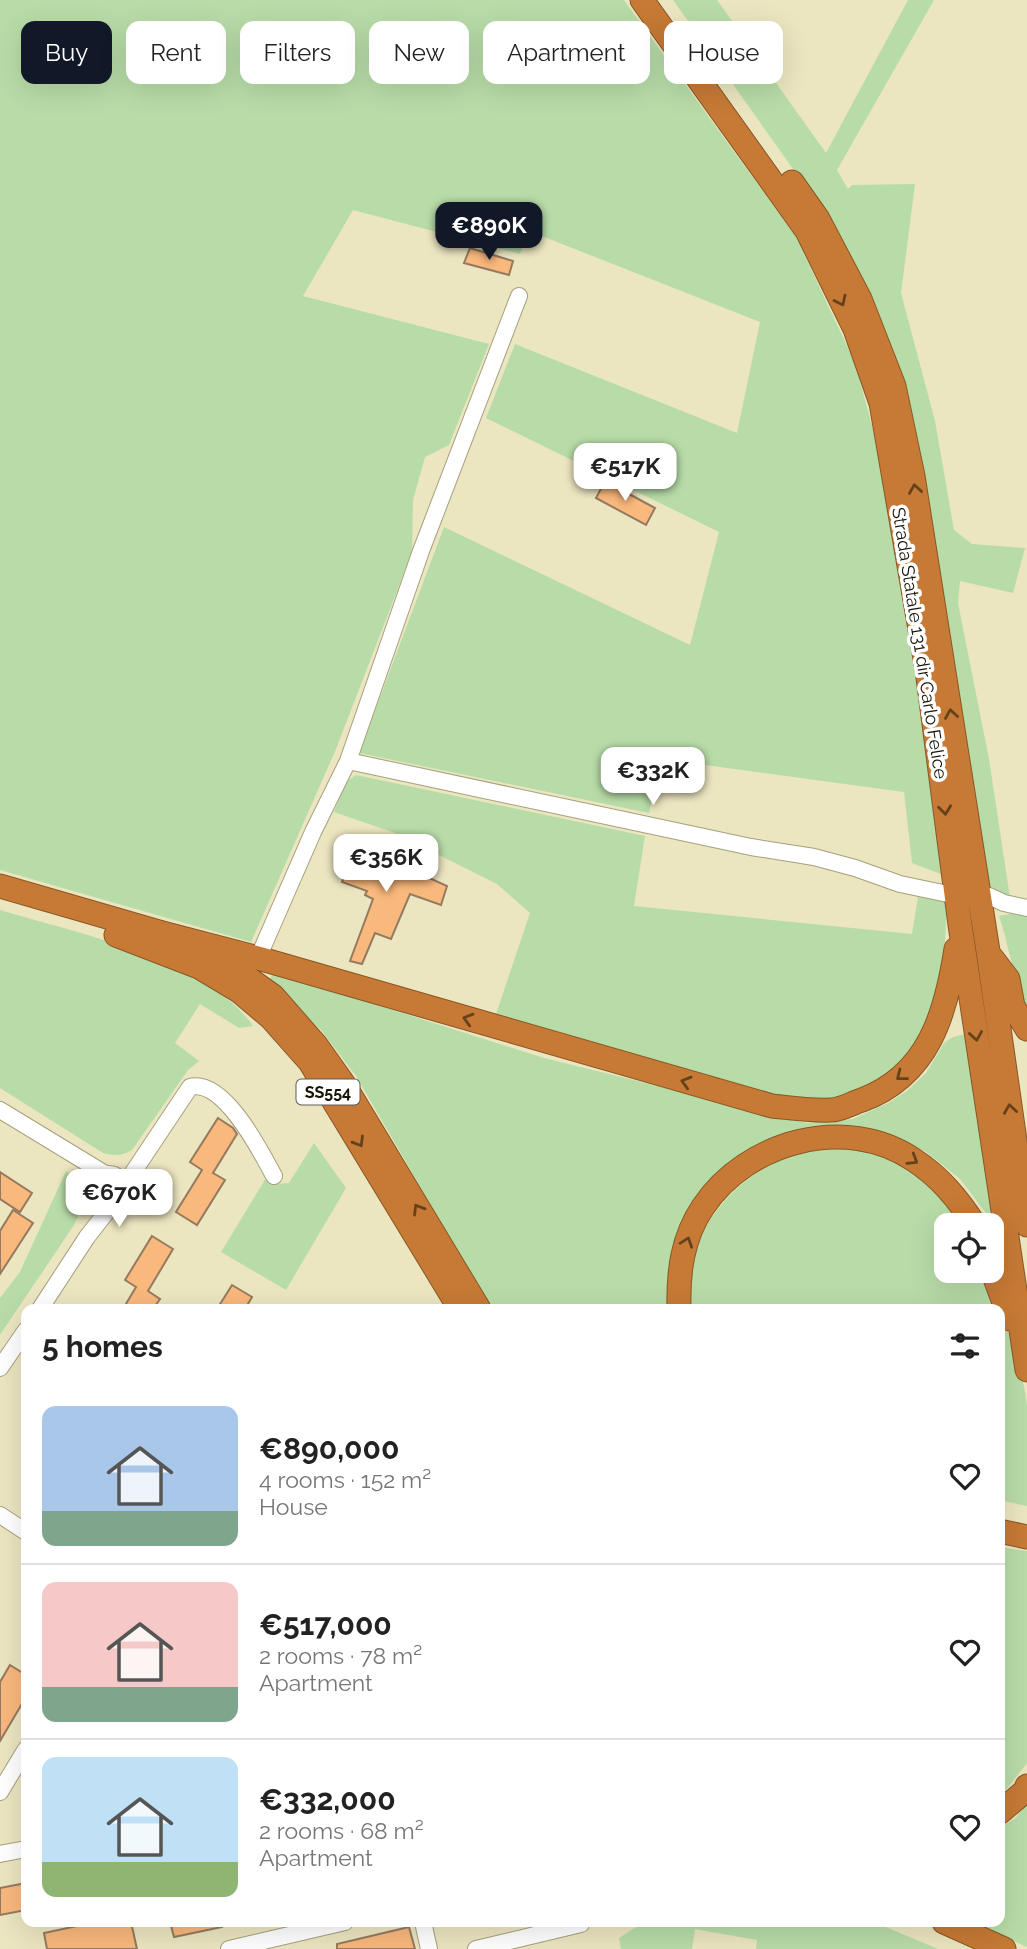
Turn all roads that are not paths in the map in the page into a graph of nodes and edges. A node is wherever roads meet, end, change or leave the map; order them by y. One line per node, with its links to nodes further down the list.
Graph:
1 (642, 0): 10 (highway, Strada Statale 131 dir Carlo Felice, one-way to 10)
2 (662, 0): 12 (highway, Strada Statale 131 dir Carlo Felice, one-way to 2)
3 (519, 296): 4 (street)
4 (348, 761): 6 (street); 13 (street)
5 (0, 886): 11 (highway, SS554)
6 (948, 894)
7 (989, 896): 9 (street)
8 (0, 901): 22 (highway, SS554, one-way to 22)
9 (1027, 908)
10 (960, 925): 13 (highway, one-way to 13); 28 (highway, Strada Statale 131 dir Carlo Felice, one-way to 28)
11 (159, 932): 13 (highway); 23 (highway, SS554, one-way to 11)
12 (988, 951): 14 (highway); 19 (highway, Strada Statale 131 dir Carlo Felice, one-way to 12)
13 (258, 958)
14 (1027, 1029)
15 (0, 1110): 17 (street)
16 (274, 1176): 17 (street)
17 (109, 1186): 21 (street)
18 (967, 1213): 24 (highway, one-way to 18)
19 (1027, 1225)
20 (996, 1283): 25 (highway)
21 (43, 1304)
22 (457, 1304)
23 (476, 1304)
24 (679, 1304)
25 (1003, 1304)
26 (1005, 1310): 28 (highway)
27 (21, 1339): 29 (street)
28 (1025, 1360)
29 (0, 1368)
30 (0, 1515): 31 (street)
31 (21, 1529)
32 (21, 1757): 34 (street)
33 (1027, 1786): 35 (highway)
34 (0, 1792)
35 (1005, 1807)
36 (21, 1850): 37 (street)
37 (0, 1854)
38 (330, 1927): 42 (street)
39 (424, 1927): 44 (street)
40 (568, 1927): 45 (street)
41 (955, 1927): 46 (highway)
42 (284, 1943): 43 (street)
43 (229, 1949)
44 (429, 1949)
45 (476, 1949)
46 (1004, 1949)

